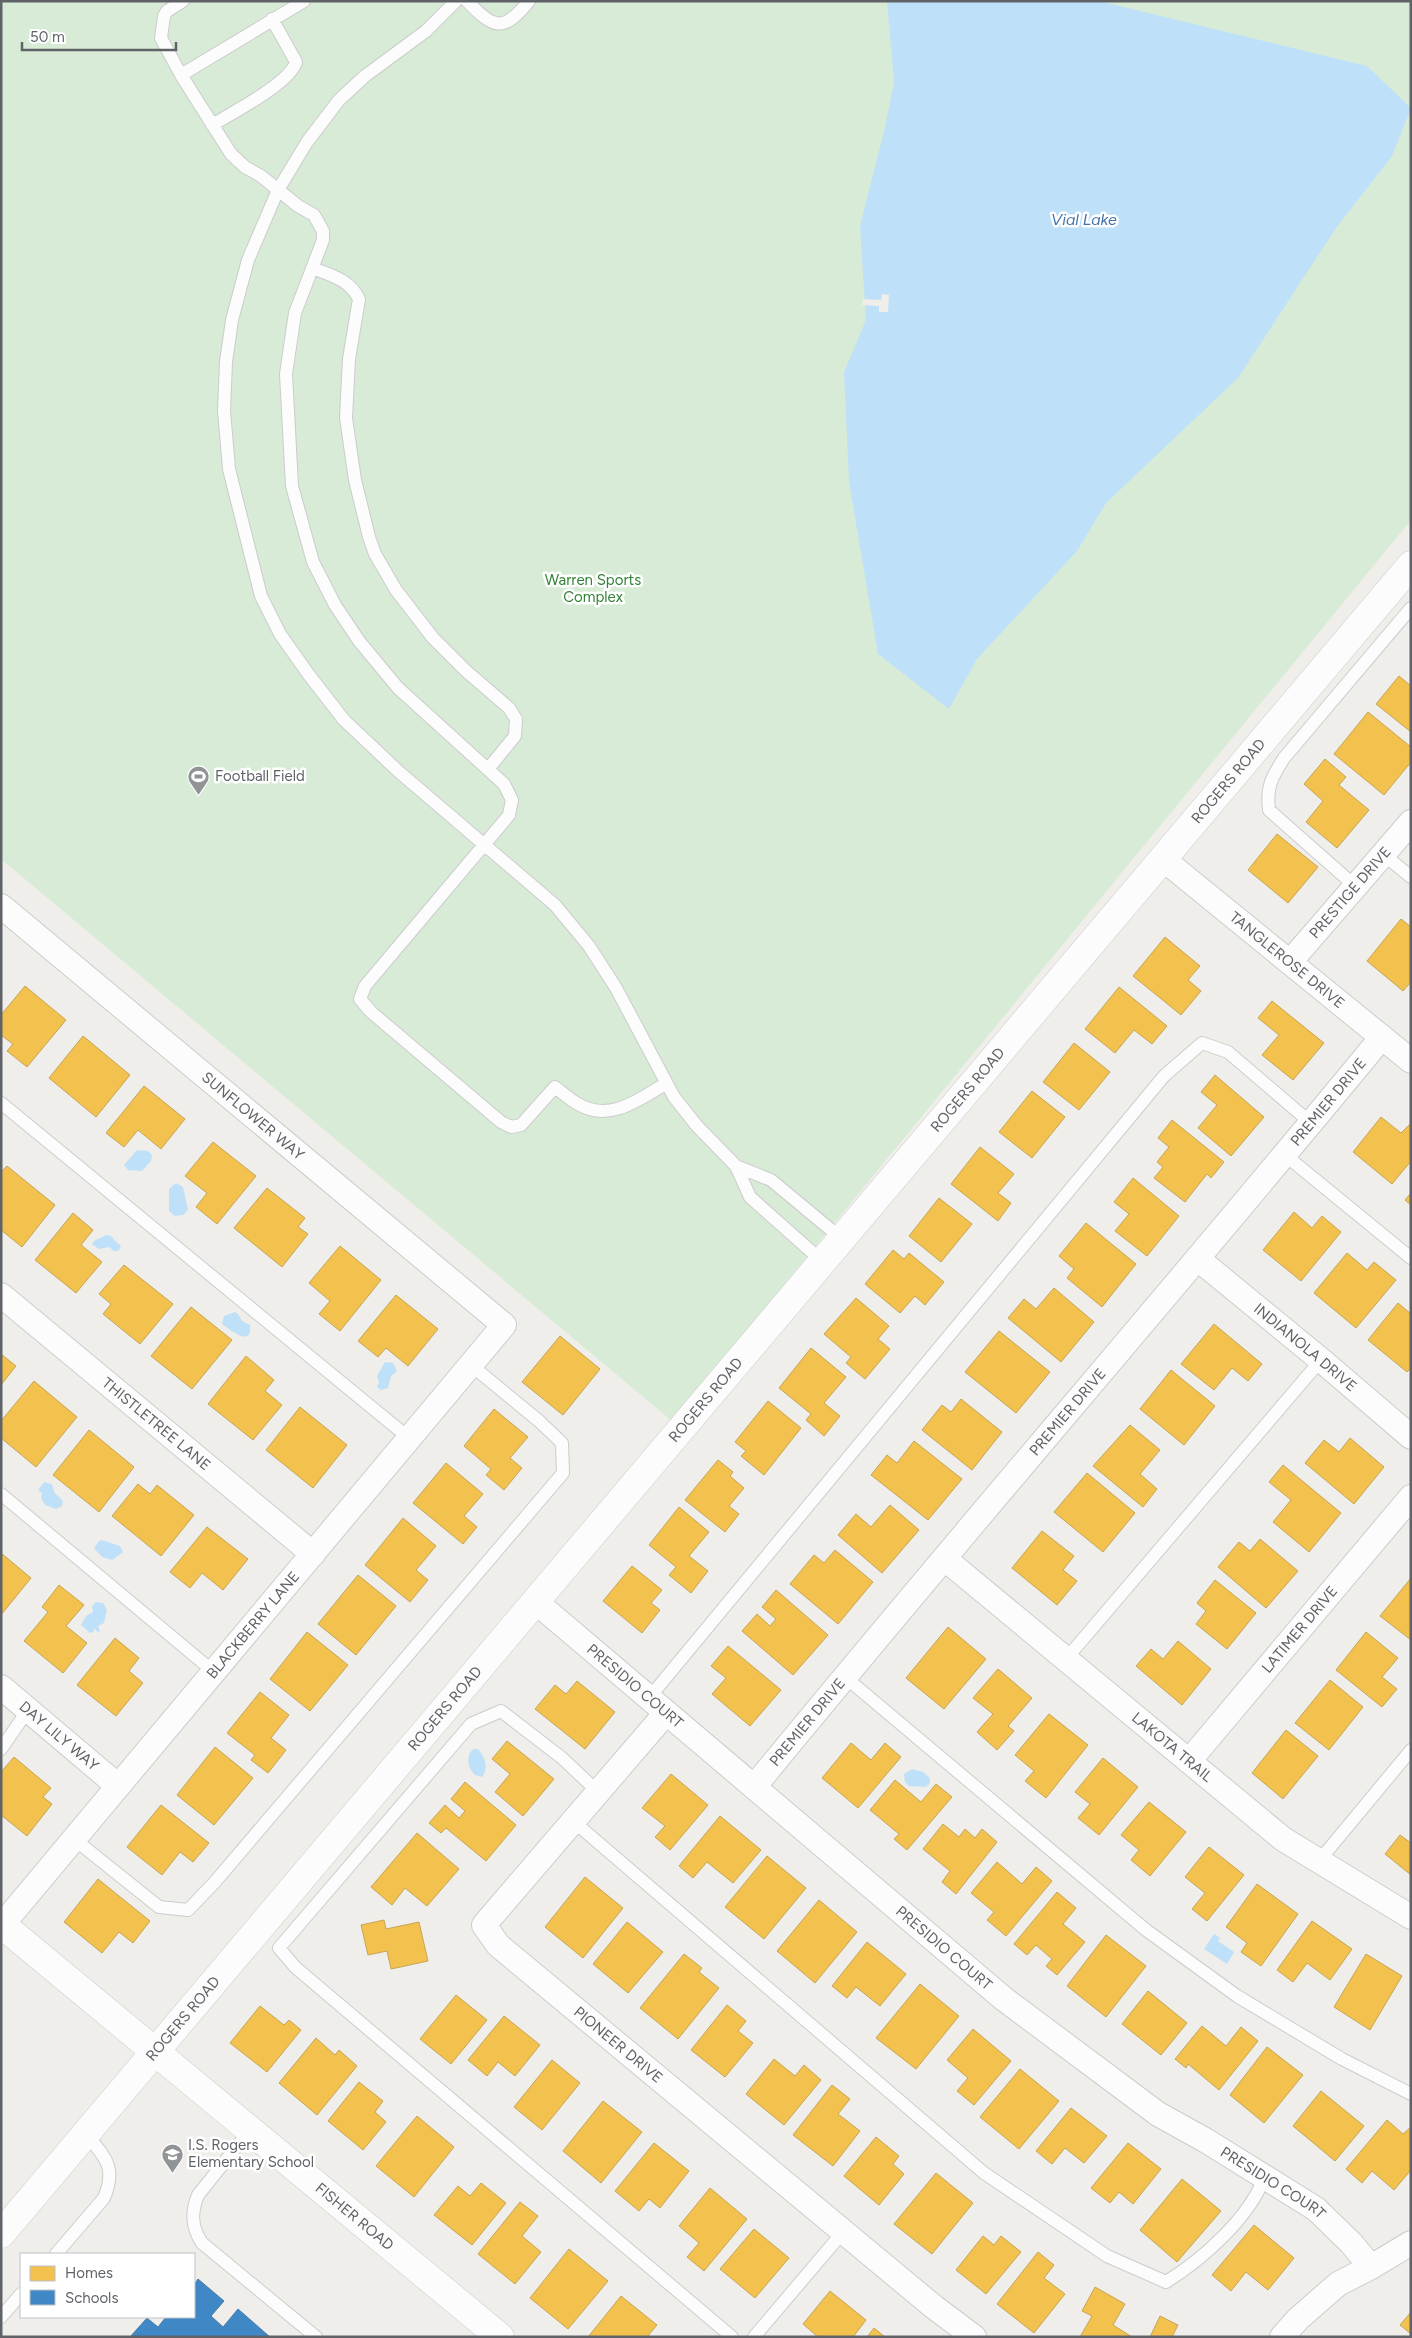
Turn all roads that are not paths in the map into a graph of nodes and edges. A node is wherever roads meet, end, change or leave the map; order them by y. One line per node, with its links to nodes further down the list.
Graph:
1 (183, 1): 7 (lane)
2 (304, 1): 6 (lane)
3 (456, 1): 9 (lane)
4 (466, 1): 5 (lane)
5 (529, 1)
6 (272, 19): 7 (lane); 8 (lane)
7 (181, 74): 8 (lane)
8 (212, 125): 9 (lane)
9 (278, 190): 10 (lane); 15 (lane)
10 (312, 268): 13 (lane); 13 (lane)
11 (1411, 564): 17 (street, ROGERS ROAD)
12 (1411, 608): 19 (lane)
13 (488, 769): 15 (lane)
14 (1411, 822): 16 (street, PRESTIGE DRIVE)
15 (485, 845): 24 (lane); 24 (lane)
16 (1383, 854): 18 (lane); 19 (street, PRESTIGE DRIVE)
17 (1162, 859): 21 (street, TANGLEROSE DRIVE); 29 (street, ROGERS ROAD)
18 (1411, 877)
19 (1355, 886): 21 (street, PRESTIGE DRIVE)
20 (1, 906): 34 (street, SUNFLOWER WAY)
21 (1290, 962): 22 (street, TANGLEROSE DRIVE)
22 (1382, 1037): 23 (street, TANGLEROSE DRIVE); 26 (street, PREMIER DRIVE)
23 (1411, 1061)
24 (665, 1084): 28 (lane)
25 (1, 1103): 38 (lane)
26 (1311, 1123): 27 (street, PREMIER DRIVE); 48 (lane)
27 (1285, 1155): 30 (lane); 31 (street, PREMIER DRIVE)
28 (736, 1166): 29 (lane); 32 (lane)
29 (842, 1239): 32 (street, ROGERS ROAD)
30 (1411, 1258)
31 (1198, 1259): 35 (street, INDIANOLA DRIVE); 42 (street, PREMIER DRIVE)
32 (823, 1262): 43 (street, ROGERS ROAD)
33 (1, 1296): 41 (street, THISTLETREE LANE)
34 (504, 1325): 36 (street, BLACKBERRY LANE)
35 (1322, 1360): 37 (street, INDIANOLA DRIVE); 44 (lane)
36 (471, 1365): 38 (street, BLACKBERRY LANE); 57 (lane)
37 (1411, 1437)
38 (409, 1438): 41 (street, BLACKBERRY LANE)
39 (1, 1494): 45 (lane)
40 (1411, 1497): 52 (street, LATIMER DRIVE)
41 (312, 1554): 45 (street, BLACKBERRY LANE)
42 (945, 1559): 44 (street, LAKOTA TRAIL); 46 (street, PREMIER DRIVE)
43 (536, 1602): 48 (street, PRESIDIO COURT); 61 (street, ROGERS ROAD)
44 (1066, 1659): 52 (street, LAKOTA TRAIL)
45 (214, 1672): 53 (street, BLACKBERRY LANE)
46 (845, 1677): 54 (street, PREMIER DRIVE); 62 (lane)
47 (1, 1687): 49 (street, DAY LILY WAY)
48 (658, 1706): 54 (street, PRESIDIO COURT); 55 (street, PIONEER DRIVE)
49 (28, 1710): 50 (lane); 53 (street, DAY LILY WAY)
50 (1, 1749)
51 (1411, 1750): 58 (lane)
52 (1189, 1761): 58 (street, LAKOTA TRAIL)
53 (118, 1786): 57 (street, BLACKBERRY LANE)
54 (754, 1787): 65 (street, PRESIDIO COURT)
55 (598, 1792): 56 (street, PIONEER DRIVE); 75 (lane)
56 (573, 1821): 65 (lane); 66 (street, PIONEER DRIVE)
57 (74, 1839): 60 (street, BLACKBERRY LANE)
58 (1319, 1861): 59 (street, LAKOTA TRAIL)
59 (1411, 1917)
60 (2, 1925): 61 (street, FISHER ROAD)
61 (156, 2052): 63 (street, FISHER ROAD); 64 (street, ROGERS ROAD)
62 (1411, 2094)
63 (251, 2129): 73 (street, FISHER ROAD); 74 (lane)
64 (86, 2134): 67 (street, ROGERS ROAD); 69 (lane)
65 (1264, 2178): 70 (street, PRESIDIO COURT)
66 (843, 2232): 76 (lane); 77 (street, PIONEER DRIVE)
67 (1, 2234)
68 (1411, 2243): 70 (street)
69 (57, 2253)
70 (1371, 2267): 78 (street)
71 (20, 2295): 72 (lane)
72 (1, 2317)
73 (486, 2332)
74 (316, 2337)
75 (732, 2337)
76 (754, 2337)
77 (974, 2337)
78 (1282, 2337)

